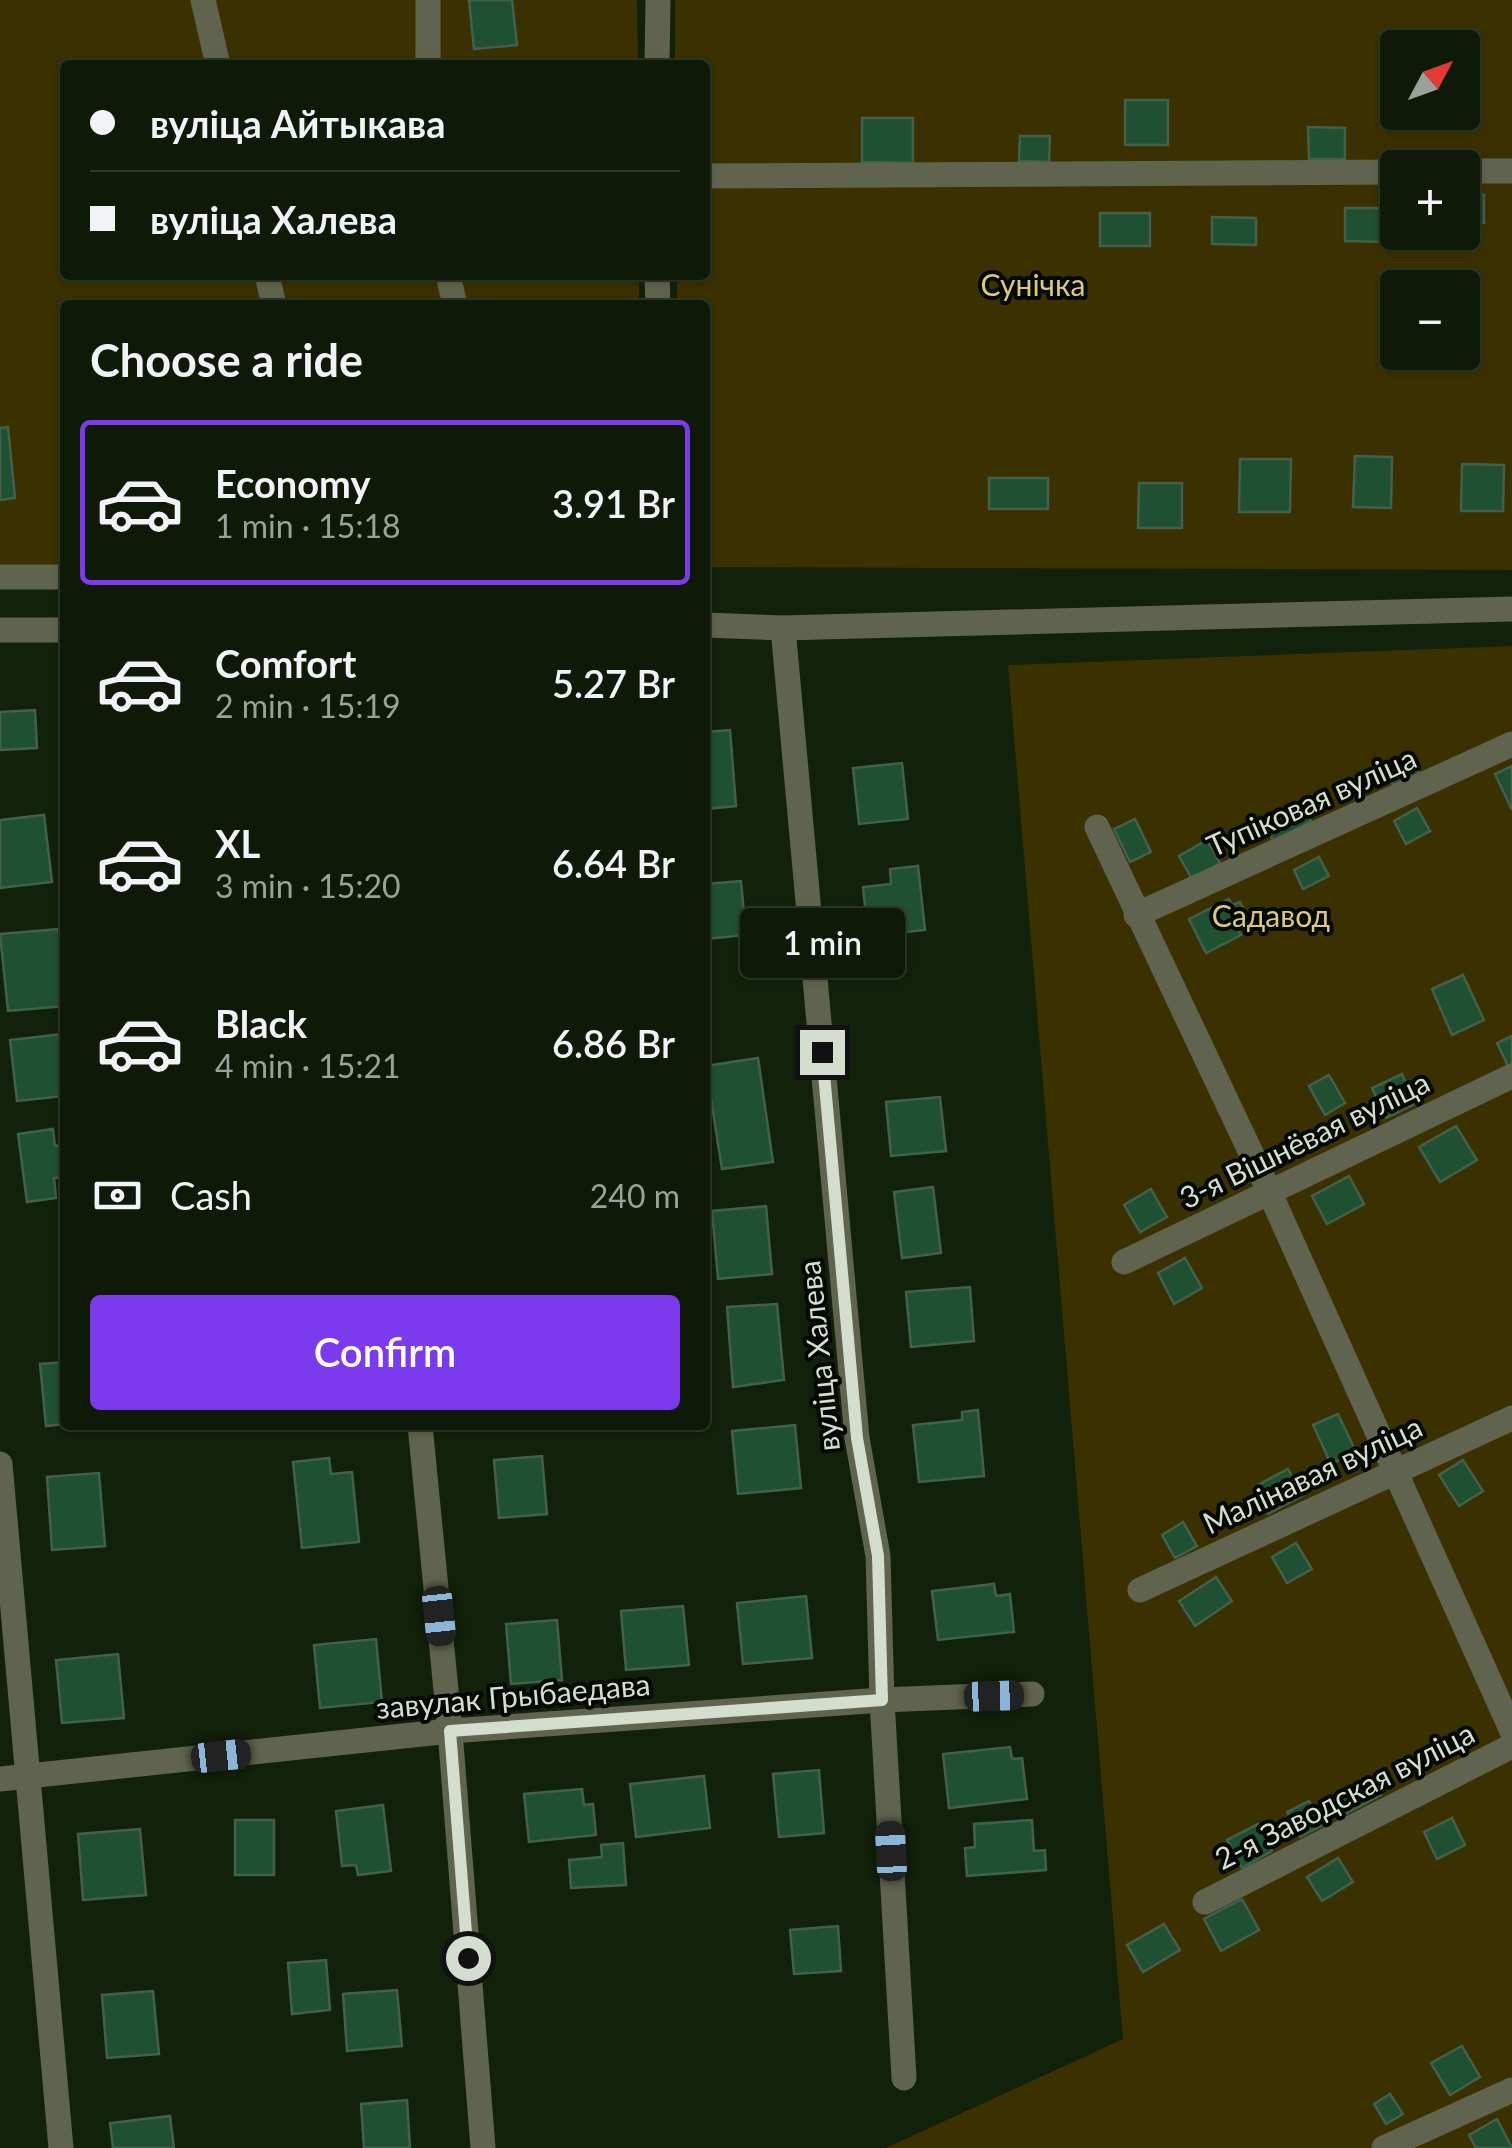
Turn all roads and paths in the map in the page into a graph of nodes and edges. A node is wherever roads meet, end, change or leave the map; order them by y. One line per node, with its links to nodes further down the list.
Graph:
1 (203, 0): 4 (street)
2 (428, 0): 5 (street)
3 (658, 0): 6 (street)
4 (217, 60)
5 (428, 60)
6 (657, 60)
7 (1480, 171): 8 (street)
8 (1512, 171)
9 (1380, 172): 10 (street)
10 (710, 176)
11 (0, 577): 12 (street)
12 (60, 577)
13 (1512, 609): 15 (street)
14 (710, 625): 15 (street)
15 (783, 628): 30 (street, вуліца Халева)
16 (0, 630): 17 (street)
17 (60, 630)
18 (1512, 744): 20 (street, Тупіковая вуліца)
19 (1097, 827): 20 (street)
20 (1136, 914): 22 (street)
21 (1512, 1076): 22 (street, 3-я Вішнёвая вуліца)
22 (1268, 1191): 23 (street, 3-я Вішнёвая вуліца); 27 (street)
23 (1124, 1262)
24 (1512, 1418): 27 (street, Малінавая вуліца)
25 (420, 1430): 31 (street)
26 (0, 1464): 34 (street)
27 (1396, 1472): 28 (street, Малінавая вуліца); 32 (street)
28 (1140, 1590)
29 (1032, 1694): 30 (street, завулак Грыбаедава)
30 (882, 1700): 31 (street, завулак Грыбаедава); 37 (street, вуліца Халева)
31 (450, 1731): 34 (street, завулак Грыбаедава); 40 (street)
32 (1512, 1731)
33 (1512, 1746): 36 (street, 2-я Заводская вуліца)
34 (30, 1777): 35 (street, завулак Грыбаедава); 39 (street)
35 (0, 1779)
36 (1206, 1902)
37 (904, 2078)
38 (1512, 2090): 41 (street)
39 (61, 2148)
40 (484, 2148)
41 (1384, 2148)

